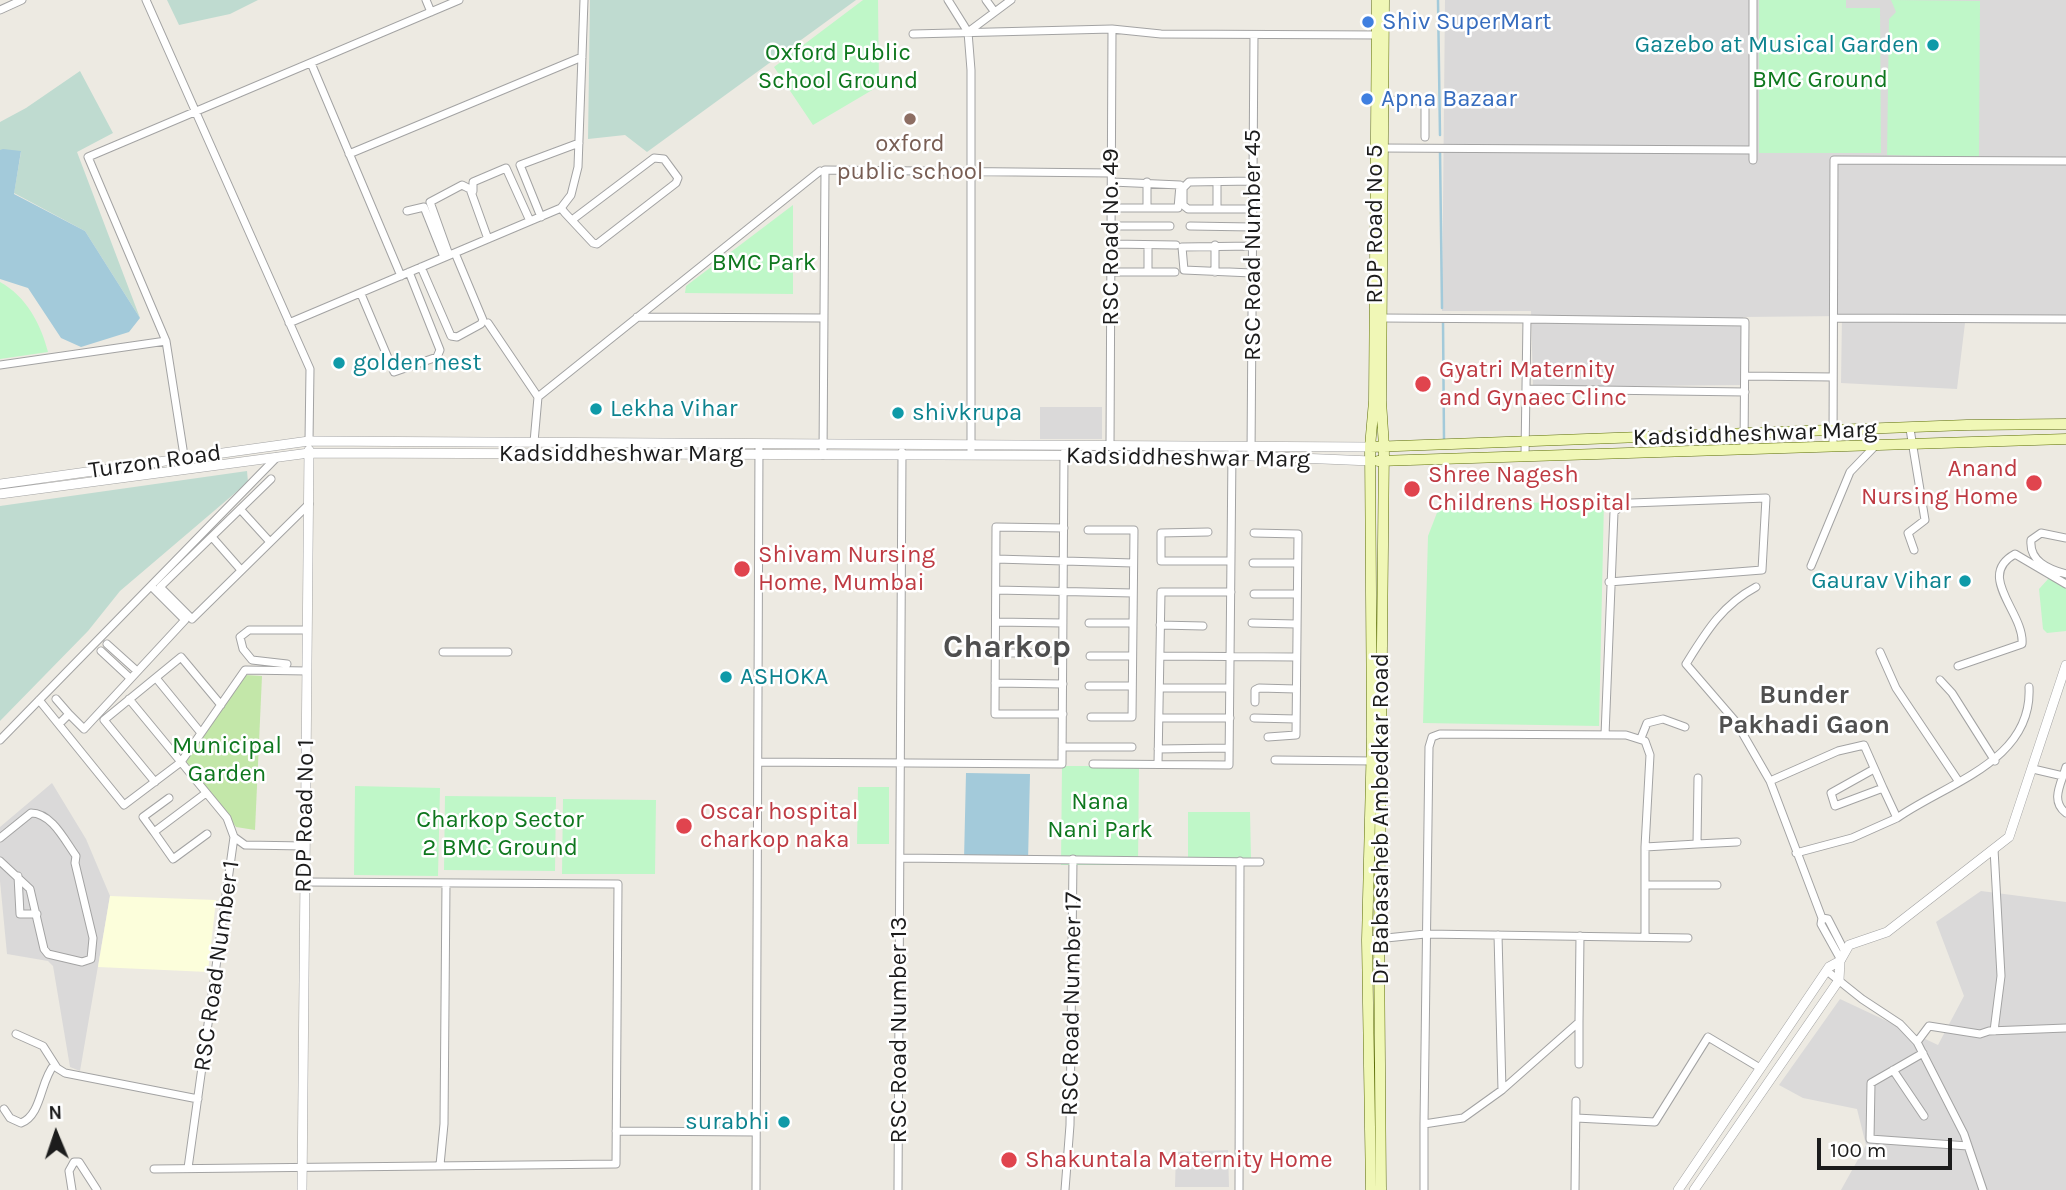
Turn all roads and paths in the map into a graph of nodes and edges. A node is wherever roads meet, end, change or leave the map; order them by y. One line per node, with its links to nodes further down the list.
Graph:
1 (22, 0): 12 (street)
2 (146, 0): 23 (street)
3 (426, 0): 14 (street)
4 (458, 0): 14 (street)
5 (584, 0): 20 (street)
6 (948, 0): 16 (street)
7 (986, 0): 13 (street)
8 (1011, 0): 13 (street)
9 (1377, 0): 19 (main road, RDP Road No 5)
10 (1384, 0): 19 (main road, RDP Road No 5)
11 (1753, 0): 27 (street)
12 (0, 10)
13 (994, 11): 16 (street)
14 (431, 12): 21 (street)
15 (1112, 29): 16 (street); 18 (street); 33 (street, RSC Road No. 49)
16 (968, 32): 17 (street); 32 (street)
17 (913, 34)
18 (1254, 34): 19 (street); 34 (street, RSC Road Number 45)
19 (1381, 35): 22 (main road, RDP Road No 5); 26 (main road, RDP Road No 5)
20 (582, 57): 25 (street); 28 (street)
21 (311, 63): 23 (street); 28 (street)
22 (1383, 100): 24 (street); 26 (main road, RDP Road No 5)
23 (195, 112): 72 (street); 74 (street)
24 (1425, 137)
25 (579, 143): 37 (street); 43 (street)
26 (1379, 148): 27 (street); 68 (main road, RDP Road No 5); 93 (main road, RDP Road No 5)
27 (1753, 150): 29 (street)
28 (349, 154): 64 (street)
29 (1753, 160)
30 (2066, 161): 69 (street)
31 (820, 171): 66 (street)
32 (971, 173): 33 (street); 67 (street); 99 (street)
33 (1112, 177): 35 (street); 38 (street, RSC Road No. 49)
34 (1253, 181): 36 (street); 41 (street, RSC Road Number 45)
35 (1147, 182): 39 (street); 39 (street)
36 (1217, 182): 40 (street); 40 (street)
37 (561, 208): 43 (street); 44 (street)
38 (1111, 208): 39 (street); 46 (street, RSC Road No. 49)
39 (1147, 208)
40 (1217, 209): 41 (street)
41 (1253, 209): 49 (street, RSC Road Number 45)
42 (407, 211): 56 (street)
43 (541, 217): 45 (street)
44 (572, 220): 44 (street)
45 (530, 221): 50 (street); 50 (street)
46 (1111, 226): 47 (street); 51 (street, RSC Road No. 49)
47 (1170, 226)
48 (1190, 226): 49 (street)
49 (1252, 227): 55 (street, RSC Road Number 45)
50 (490, 238): 56 (street); 56 (street)
51 (1111, 244): 53 (street); 91 (street, RSC Road No. 49)
52 (1176, 244): 53 (street)
53 (1148, 245): 60 (street)
54 (1215, 245): 55 (street); 62 (street); 62 (street)
55 (1253, 246): 63 (street, RSC Road Number 45)
56 (449, 255): 57 (street); 57 (street)
57 (421, 267): 58 (street)
58 (409, 272): 64 (street); 65 (street)
59 (1115, 272): 60 (street)
60 (1148, 272): 61 (street)
61 (1175, 272)
62 (1215, 272): 63 (street)
63 (1252, 273): 102 (street, RSC Road Number 45)
64 (401, 276): 65 (street)
65 (361, 294): 72 (street)
66 (636, 317): 67 (street); 80 (street)
67 (823, 318): 96 (street)
68 (1382, 318): 70 (street); 94 (main road, RDP Road No 5)
69 (1834, 318): 71 (street); 77 (street)
70 (1527, 319): 76 (street); 78 (street)
71 (2066, 319)
72 (289, 323): 86 (street)
73 (488, 323): 80 (street)
74 (166, 341): 75 (street); 106 (street)
75 (0, 365)
76 (1745, 376): 77 (street); 79 (street)
77 (1833, 377): 83 (street)
78 (1526, 389): 79 (street); 87 (street)
79 (1745, 392): 84 (street)
80 (538, 397): 88 (street)
81 (2066, 424): 82 (main road, Kadsiddheshwar Marg)
82 (1910, 429): 83 (main road, Kadsiddheshwar Marg); 89 (street)
83 (1833, 430): 84 (main road, Kadsiddheshwar Marg); 92 (street)
84 (1743, 434): 87 (main road, Kadsiddheshwar Marg); 97 (street)
85 (2066, 439): 89 (main road, Kadsiddheshwar Marg)
86 (309, 441): 88 (street, Kadsiddheshwar Marg); 103 (street, RDP Road No 1); 106 (street, Turzon Road)
87 (1526, 441): 94 (main road, Kadsiddheshwar Marg); 104 (street)
88 (534, 442): 95 (street, Kadsiddheshwar Marg)
89 (1912, 443): 90 (main road, Kadsiddheshwar Marg); 123 (street)
90 (1877, 444): 92 (main road, Kadsiddheshwar Marg); 131 (street)
91 (1110, 446): 100 (street, Kadsiddheshwar Marg); 101 (street, Kadsiddheshwar Marg)
92 (1833, 446): 97 (main road, Kadsiddheshwar Marg)
93 (1370, 447): 94 (main road, Kadsiddheshwar Marg); 102 (street, Kadsiddheshwar Marg); 108 (main road, Dr Babasaheb Ambedkar Road)
94 (1384, 447): 107 (main road, Dr Babasaheb Ambedkar Road)
95 (759, 449): 96 (street, Kadsiddheshwar Marg); 103 (street, Kadsiddheshwar Marg); 208 (street)
96 (823, 449): 98 (street, Kadsiddheshwar Marg)
97 (1744, 449): 104 (main road, Kadsiddheshwar Marg)
98 (902, 450): 99 (street, Kadsiddheshwar Marg); 209 (street, RSC Road Number 13)
99 (971, 450): 100 (street, Kadsiddheshwar Marg)
100 (1064, 451): 101 (street, Kadsiddheshwar Marg); 116 (street)
101 (1232, 451): 102 (street, Kadsiddheshwar Marg); 127 (street)
102 (1251, 451): 108 (street, Kadsiddheshwar Marg)
103 (309, 453): 105 (street, Turzon Road); 113 (street, RDP Road No 1)
104 (1525, 455): 107 (main road, Kadsiddheshwar Marg)
105 (277, 457): 109 (street, Turzon Road); 136 (street)
106 (184, 458): 109 (street); 111 (street, Turzon Road)
107 (1384, 460): 108 (main road, Kadsiddheshwar Marg); 115 (main road, Dr Babasaheb Ambedkar Road)
108 (1371, 461): 115 (main road, Dr Babasaheb Ambedkar Road)
109 (186, 469): 112 (street, Turzon Road)
110 (271, 479): 114 (street)
111 (0, 484)
112 (0, 494)
113 (309, 504): 122 (street); 152 (street, RDP Road No 1)
114 (240, 509): 120 (street); 122 (street)
115 (1377, 518): 205 (main road, Dr Babasaheb Ambedkar Road)
116 (1064, 528): 125 (street); 126 (street)
117 (1088, 530): 128 (street)
118 (1208, 532): 127 (street)
119 (1254, 533): 130 (street)
120 (212, 537): 132 (street); 132 (street)
121 (2066, 538): 124 (street)
122 (271, 542): 132 (street)
123 (1914, 550)
124 (2029, 558): 133 (street); 135 (street); 166 (street)
125 (996, 559): 126 (street); 138 (street)
126 (1063, 561): 128 (street); 140 (street)
127 (1231, 561): 139 (street)
128 (1133, 563): 141 (street)
129 (1253, 563): 130 (street)
130 (1297, 563): 143 (street)
131 (1811, 566)
132 (241, 570)
133 (2066, 574)
134 (1609, 582): 134 (street); 196 (street)
135 (2066, 584)
136 (151, 586): 168 (street); 183 (street)
137 (1756, 587): 217 (street)
138 (996, 590): 140 (street); 144 (street)
139 (1231, 592): 150 (street); 163 (street)
140 (1063, 593): 141 (street); 145 (street)
141 (1133, 593): 147 (street)
142 (1254, 594): 143 (street)
143 (1296, 594): 149 (street)
144 (996, 622): 145 (street); 158 (street)
145 (1063, 623): 159 (street)
146 (1089, 623): 147 (street)
147 (1133, 623): 161 (street)
148 (1252, 623): 149 (street)
149 (1296, 624): 164 (street)
150 (1160, 625): 151 (street); 162 (street)
151 (1203, 626)
152 (307, 630): 165 (street); 169 (street, RDP Road No 1)
153 (107, 644): 168 (street)
154 (101, 651): 170 (street)
155 (443, 652): 156 (street)
156 (508, 652)
157 (1881, 652): 219 (street)
158 (995, 653): 159 (street); 173 (street)
159 (1063, 653): 174 (street)
160 (1090, 656): 161 (street)
161 (1132, 656): 176 (street)
162 (1160, 656): 163 (street); 178 (street)
163 (1230, 656): 164 (street); 179 (street)
164 (1296, 657): 180 (street)
165 (287, 664)
166 (1958, 666)
167 (2066, 666): 214 (street)
168 (136, 671): 170 (street)
169 (307, 671): 185 (street); 231 (street, RDP Road No 1)
170 (130, 678): 186 (street)
171 (156, 678): 182 (street); 185 (street); 195 (street)
172 (1940, 680): 206 (street)
173 (995, 683): 174 (street); 187 (street)
174 (1063, 684): 187 (street)
175 (1089, 685): 176 (street)
176 (1132, 686): 188 (street)
177 (2029, 687): 206 (street)
178 (1160, 688): 179 (street); 189 (street)
179 (1229, 688): 190 (street)
180 (1296, 689): 184 (street); 192 (street)
181 (55, 699): 186 (street)
182 (129, 699): 207 (street); 218 (street)
183 (39, 700): 193 (street); 199 (street)
184 (1255, 702)
185 (220, 705): 195 (street)
186 (69, 714): 193 (street)
187 (1063, 714): 200 (street)
188 (1091, 718)
189 (1159, 718): 190 (street); 202 (street)
190 (1230, 718): 203 (street)
191 (1254, 718): 192 (street)
192 (1296, 719): 197 (street)
193 (59, 724): 218 (street)
194 (1685, 727): 198 (street)
195 (201, 733): 207 (street)
196 (1605, 735): 198 (street); 246 (street)
197 (1268, 737)
198 (1641, 737): 232 (street)
199 (0, 740)
200 (1062, 747): 201 (street); 209 (street)
201 (1132, 747)
202 (1158, 748): 203 (street); 211 (street)
203 (1229, 748): 211 (street)
204 (1275, 760): 205 (street)
205 (1377, 761): 251 (main road, Dr Babasaheb Ambedkar Road); 252 (main road, Dr Babasaheb Ambedkar Road)
206 (1995, 761): 219 (street)
207 (181, 762): 218 (street); 221 (street)
208 (758, 762): 209 (street); 276 (street)
209 (900, 763): 235 (street, RSC Road Number 13)
210 (1093, 764): 211 (street)
211 (1158, 764)
212 (2066, 767): 215 (street)
213 (1874, 769): 217 (street); 220 (street); 220 (street)
214 (2033, 769): 215 (street); 233 (street)
215 (2063, 776): 223 (street)
216 (1698, 778): 230 (street)
217 (1770, 781): 234 (street)
218 (155, 782)
219 (1959, 782): 224 (street)
220 (1883, 788): 224 (street)
221 (206, 793): 225 (street); 227 (street)
222 (169, 799): 225 (street)
223 (2066, 813)
224 (1897, 818): 234 (street)
225 (154, 832): 226 (street)
226 (207, 834)
227 (234, 837): 231 (street, RSC Road Number 1); 269 (street, RSC Road Number 1)
228 (0, 838): 245 (street)
229 (1737, 842): 230 (street)
230 (1697, 844): 232 (street)
231 (305, 846): 241 (street, RDP Road No 1)
232 (1645, 847): 243 (street)
233 (1994, 849): 253 (street); 260 (street)
234 (1796, 853): 253 (street)
235 (900, 858): 236 (street); 286 (street, RSC Road Number 13)
236 (1073, 859): 238 (street); 287 (street, RSC Road Number 17)
237 (0, 861): 240 (street)
238 (1240, 862): 239 (street); 288 (street)
239 (1259, 862)
240 (18, 876): 245 (street); 245 (street)
241 (305, 882): 242 (street); 279 (street, RDP Road No 1)
242 (446, 883): 275 (street); 278 (street)
243 (1645, 885): 244 (street); 249 (street)
244 (1717, 885)
245 (37, 914)
246 (1425, 934): 247 (street); 252 (street); 274 (street)
247 (1498, 935): 248 (street); 268 (street)
248 (1580, 936): 249 (street); 258 (street)
249 (1645, 937): 250 (street)
250 (1688, 938)
251 (1367, 940): 252 (street); 256 (main road, Dr Babasaheb Ambedkar Road)
252 (1379, 940): 257 (main road, Dr Babasaheb Ambedkar Road)
253 (1842, 958): 254 (street); 255 (street)
254 (1827, 971): 255 (street); 266 (street)
255 (1839, 980): 262 (street); 294 (street)
256 (1369, 1010): 257 (main road); 289 (main road, Dr Babasaheb Ambedkar Road)
257 (1382, 1010): 290 (main road, Dr Babasaheb Ambedkar Road)
258 (1579, 1022): 264 (street); 268 (street)
259 (2066, 1028): 260 (street)
260 (1994, 1031): 262 (street)
261 (16, 1034): 265 (street)
262 (1917, 1042): 263 (street)
263 (1923, 1053): 267 (street); 277 (street)
264 (1579, 1064)
265 (54, 1065): 269 (street); 271 (street)
266 (1760, 1068): 273 (street); 293 (street)
267 (1893, 1070): 272 (street); 277 (street)
268 (1502, 1090): 274 (street)
269 (198, 1098): 281 (street, RSC Road Number 1)
270 (1576, 1101): 273 (street)
271 (4, 1109)
272 (1924, 1116)
273 (1576, 1118): 292 (street)
274 (1424, 1124): 291 (street)
275 (616, 1132): 276 (street); 278 (street)
276 (756, 1132): 285 (street)
277 (1968, 1146): 295 (street)
278 (440, 1165): 279 (street)
279 (302, 1166): 281 (street); 284 (street, RDP Road No 1)
280 (154, 1168): 281 (street)
281 (188, 1168)
282 (72, 1190): 283 (street)
283 (97, 1190)
284 (302, 1190)
285 (756, 1190)
286 (898, 1190)
287 (1065, 1190)
288 (1239, 1190)
289 (1371, 1190)
290 (1381, 1190)
291 (1424, 1190)
292 (1575, 1190)
293 (1678, 1190)
294 (1694, 1190)
295 (1983, 1190)

